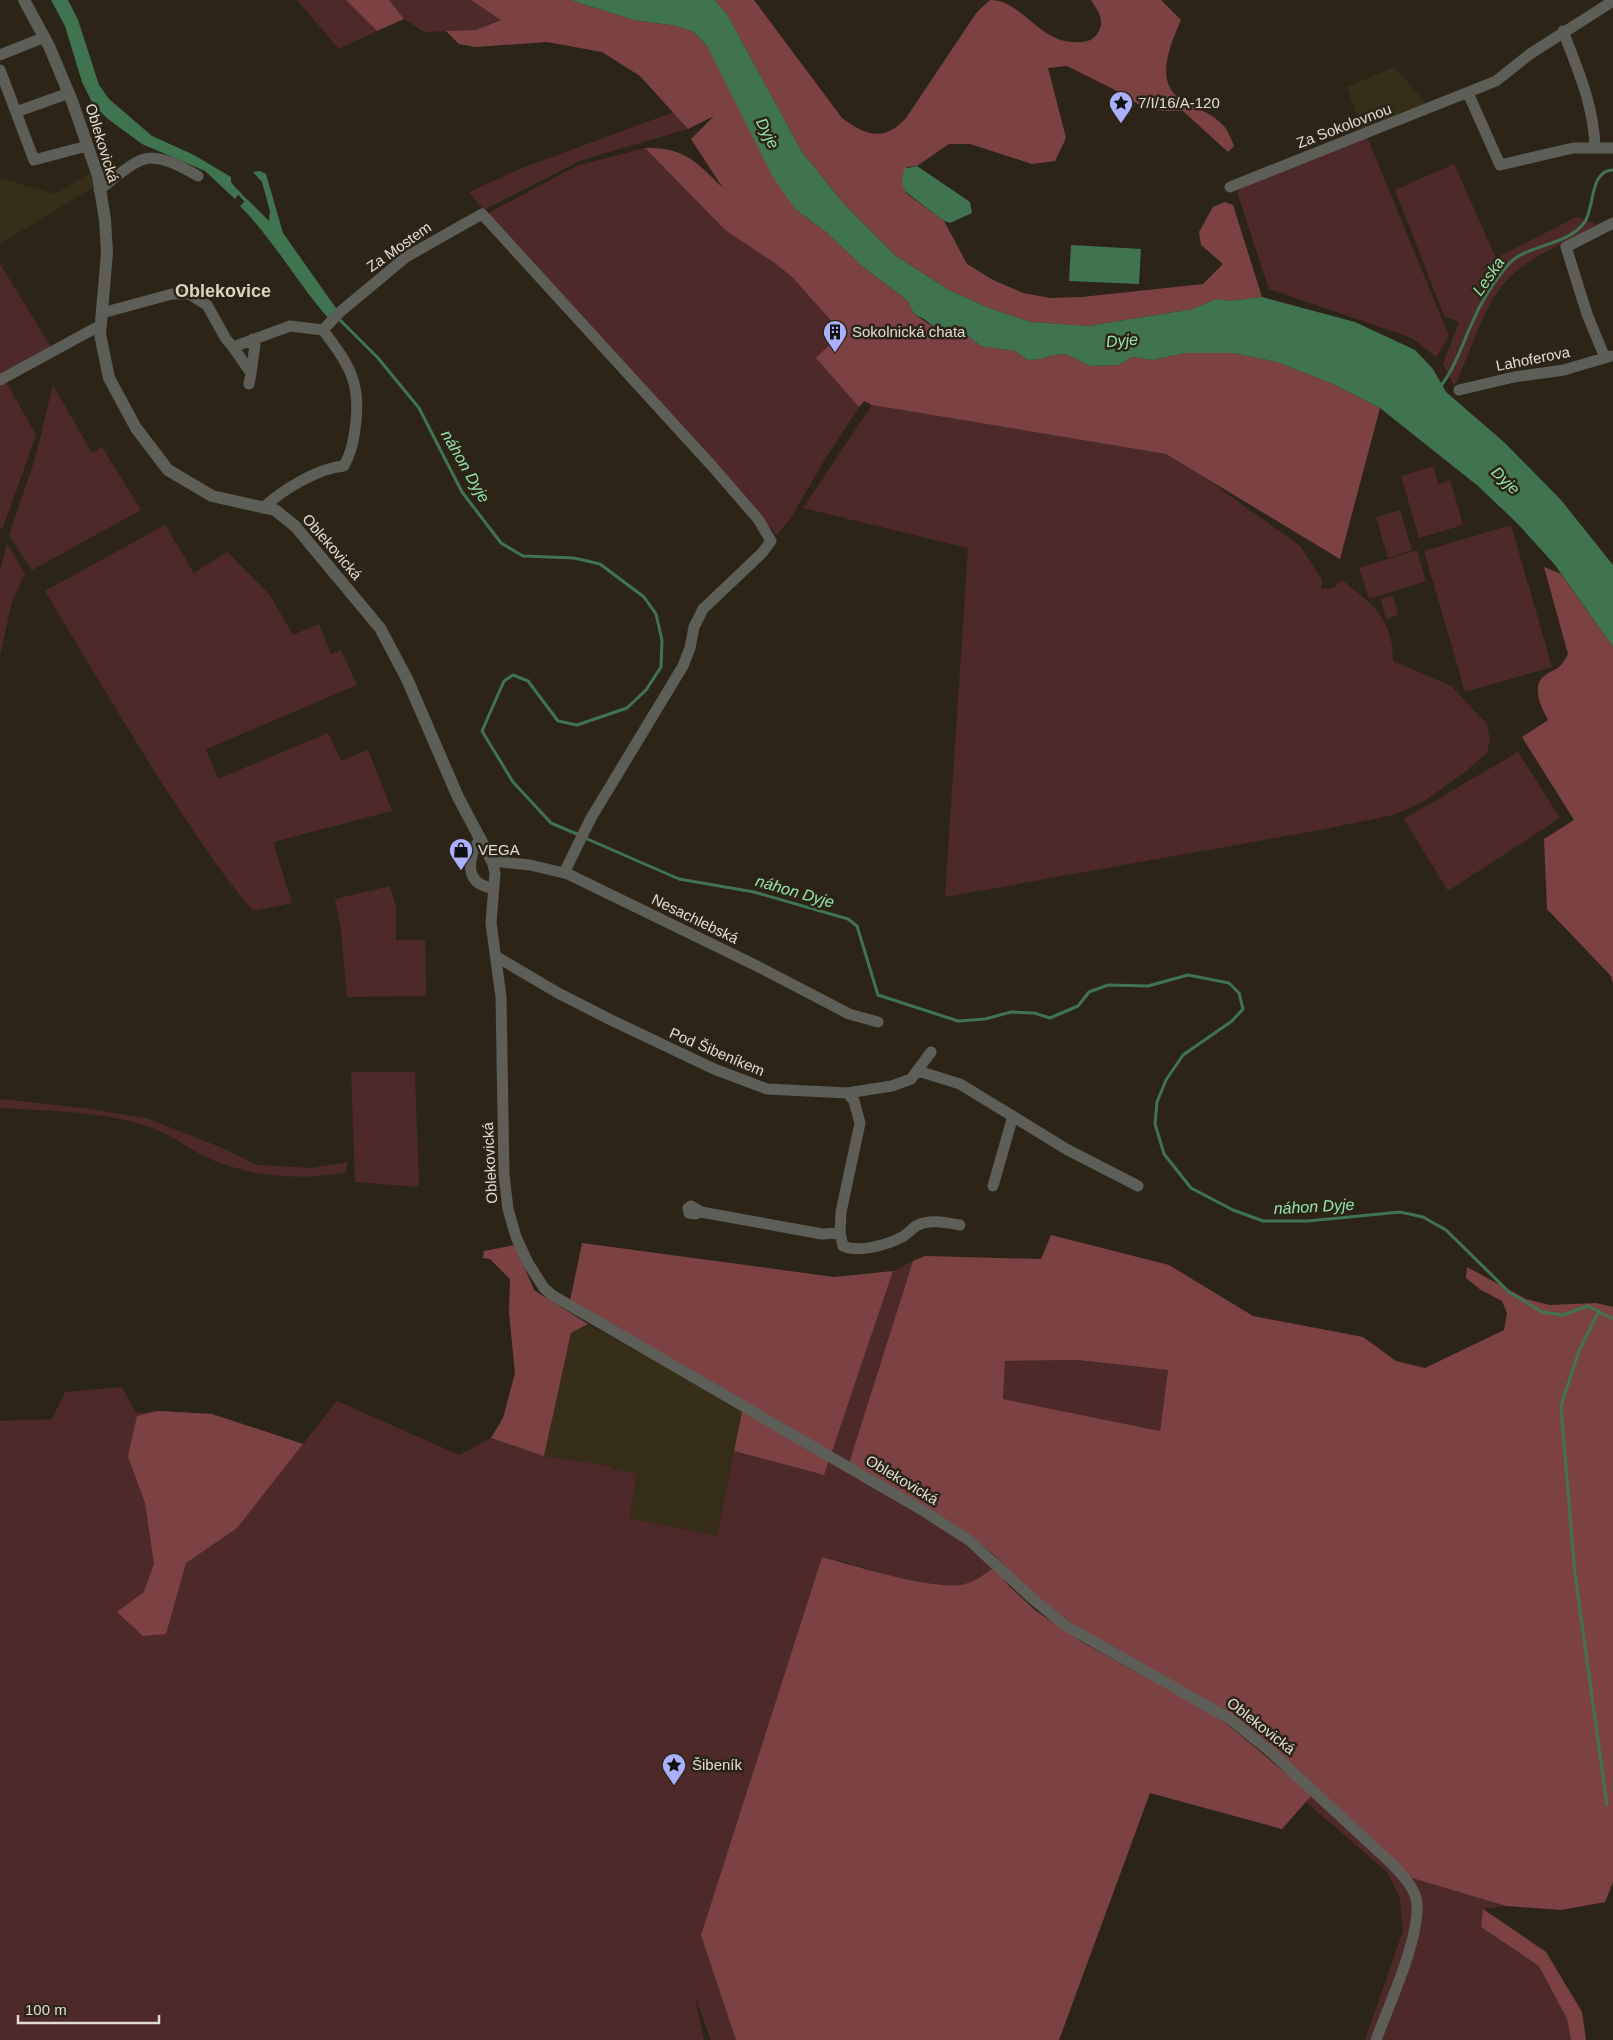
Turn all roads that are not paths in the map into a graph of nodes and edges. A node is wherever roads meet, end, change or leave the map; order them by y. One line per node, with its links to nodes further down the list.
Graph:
1 (24, 0): 4 (street, Oblekovická)
2 (1613, 1): 3 (street, Za Sokolovnou)
3 (1563, 31): 8 (street, Za Sokolovnou); 11 (street)
4 (45, 38): 5 (street); 7 (street, Oblekovická)
5 (0, 55)
6 (0, 70): 9 (street)
7 (69, 93): 9 (street); 10 (street, Oblekovická)
8 (1468, 93): 11 (street); 14 (street, Za Sokolovnou)
9 (16, 112): 10 (street)
10 (87, 146): 15 (street, Oblekovická)
11 (1595, 148): 12 (street)
12 (1613, 148)
13 (198, 176): 15 (street)
14 (1230, 187)
15 (99, 190): 17 (street, Oblekovická)
16 (1613, 223): 21 (street)
17 (102, 319): 20 (street); 22 (street); 24 (street, Oblekovická)
18 (326, 327): 19 (street); 24 (street); 27 (street, Za Mostem)
19 (253, 340): 20 (street); 20 (street)
20 (233, 347)
21 (1609, 357): 23 (street, Lahoferova)
22 (0, 380)
23 (1459, 390)
24 (263, 508): 25 (street, Oblekovická)
25 (480, 838): 26 (street, Oblekovická); 28 (street)
26 (492, 861): 27 (street, Nesachlebská); 28 (street, Oblekovická)
27 (564, 874): 30 (street, Nesachlebská)
28 (492, 888): 29 (street, Oblekovická)
29 (497, 956): 33 (street, Pod Šibeníkem); 40 (street, Oblekovická)
30 (878, 1022)
31 (931, 1052): 32 (street, Pod Šibeníkem)
32 (918, 1071): 33 (street, Pod Šibeníkem); 34 (street)
33 (847, 1093): 39 (street)
34 (1013, 1116): 35 (street); 36 (street)
35 (993, 1186)
36 (1138, 1186)
37 (701, 1212): 39 (street)
38 (960, 1224): 39 (street)
39 (840, 1233)
40 (1376, 2040)

